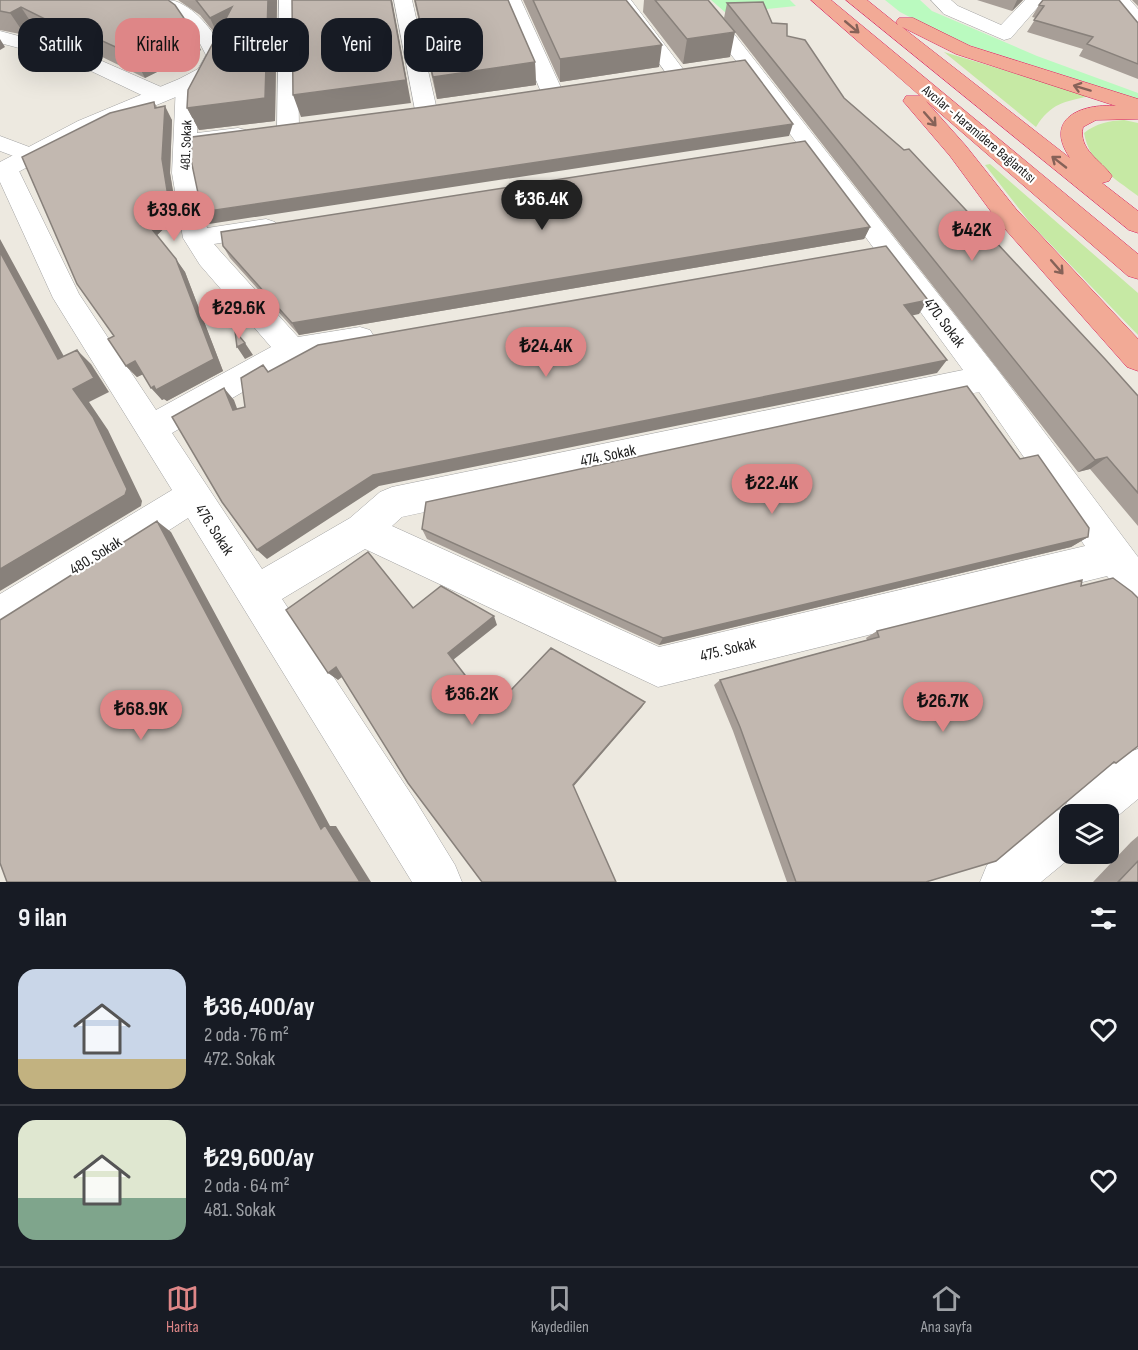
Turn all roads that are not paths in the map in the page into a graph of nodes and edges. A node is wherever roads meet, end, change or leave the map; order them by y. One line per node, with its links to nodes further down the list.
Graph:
1 (161, 0): 17 (street)
2 (288, 0): 27 (street)
3 (403, 0): 24 (street)
4 (512, 0): 19 (street)
5 (622, 0): 15 (street)
6 (820, 0): 13 (highway, Avcılar - Haramidere Bağlantısı, one-way to 13)
7 (855, 0): 32 (highway, Avcılar - Haramidere Bağlantısı, one-way to 7)
8 (873, 0): 23 (highway, one-way to 8)
9 (940, 0): 10 (street)
10 (1035, 0)
11 (693, 3): 38 (street, 470. Sokak)
12 (0, 37): 20 (street)
13 (884, 54): 34 (highway, Avcılar - Haramidere Bağlantısı); 37 (highway, one-way to 37)
14 (698, 70): 15 (street)
15 (676, 73): 16 (street)
16 (653, 76)
17 (187, 84): 20 (street); 28 (street, 481. Sokak)
18 (574, 88): 19 (street)
19 (552, 92): 21 (street)
20 (160, 95): 29 (street)
21 (529, 95)
22 (449, 107): 24 (street)
23 (1136, 108): 30 (highway)
24 (426, 110): 25 (street)
25 (403, 113)
26 (311, 126): 27 (street)
27 (288, 129): 28 (street)
28 (187, 141): 33 (street, 481. Sokak)
29 (9, 160): 39 (street, 476. Sokak)
30 (1138, 208)
31 (290, 224): 33 (street)
32 (1138, 224)
33 (196, 238): 36 (street, 481. Sokak)
34 (1138, 269)
35 (385, 334): 36 (street)
36 (291, 350): 39 (street)
37 (1138, 359)
38 (986, 378): 41 (street, 474. Sokak); 42 (street, 470. Sokak)
39 (151, 429): 40 (street, 476. Sokak)
40 (193, 496): 44 (street, 476. Sokak); 45 (street, 480. Sokak)
41 (363, 530): 42 (street, 475. Sokak); 44 (street, 474. Sokak)
42 (1114, 558): 43 (street, 470. Sokak)
43 (1138, 586)
44 (255, 594): 49 (street, 476. Sokak)
45 (0, 616)
46 (1138, 771): 47 (street)
47 (1097, 804)
48 (1059, 837): 50 (street)
49 (438, 882)
50 (1004, 882)

